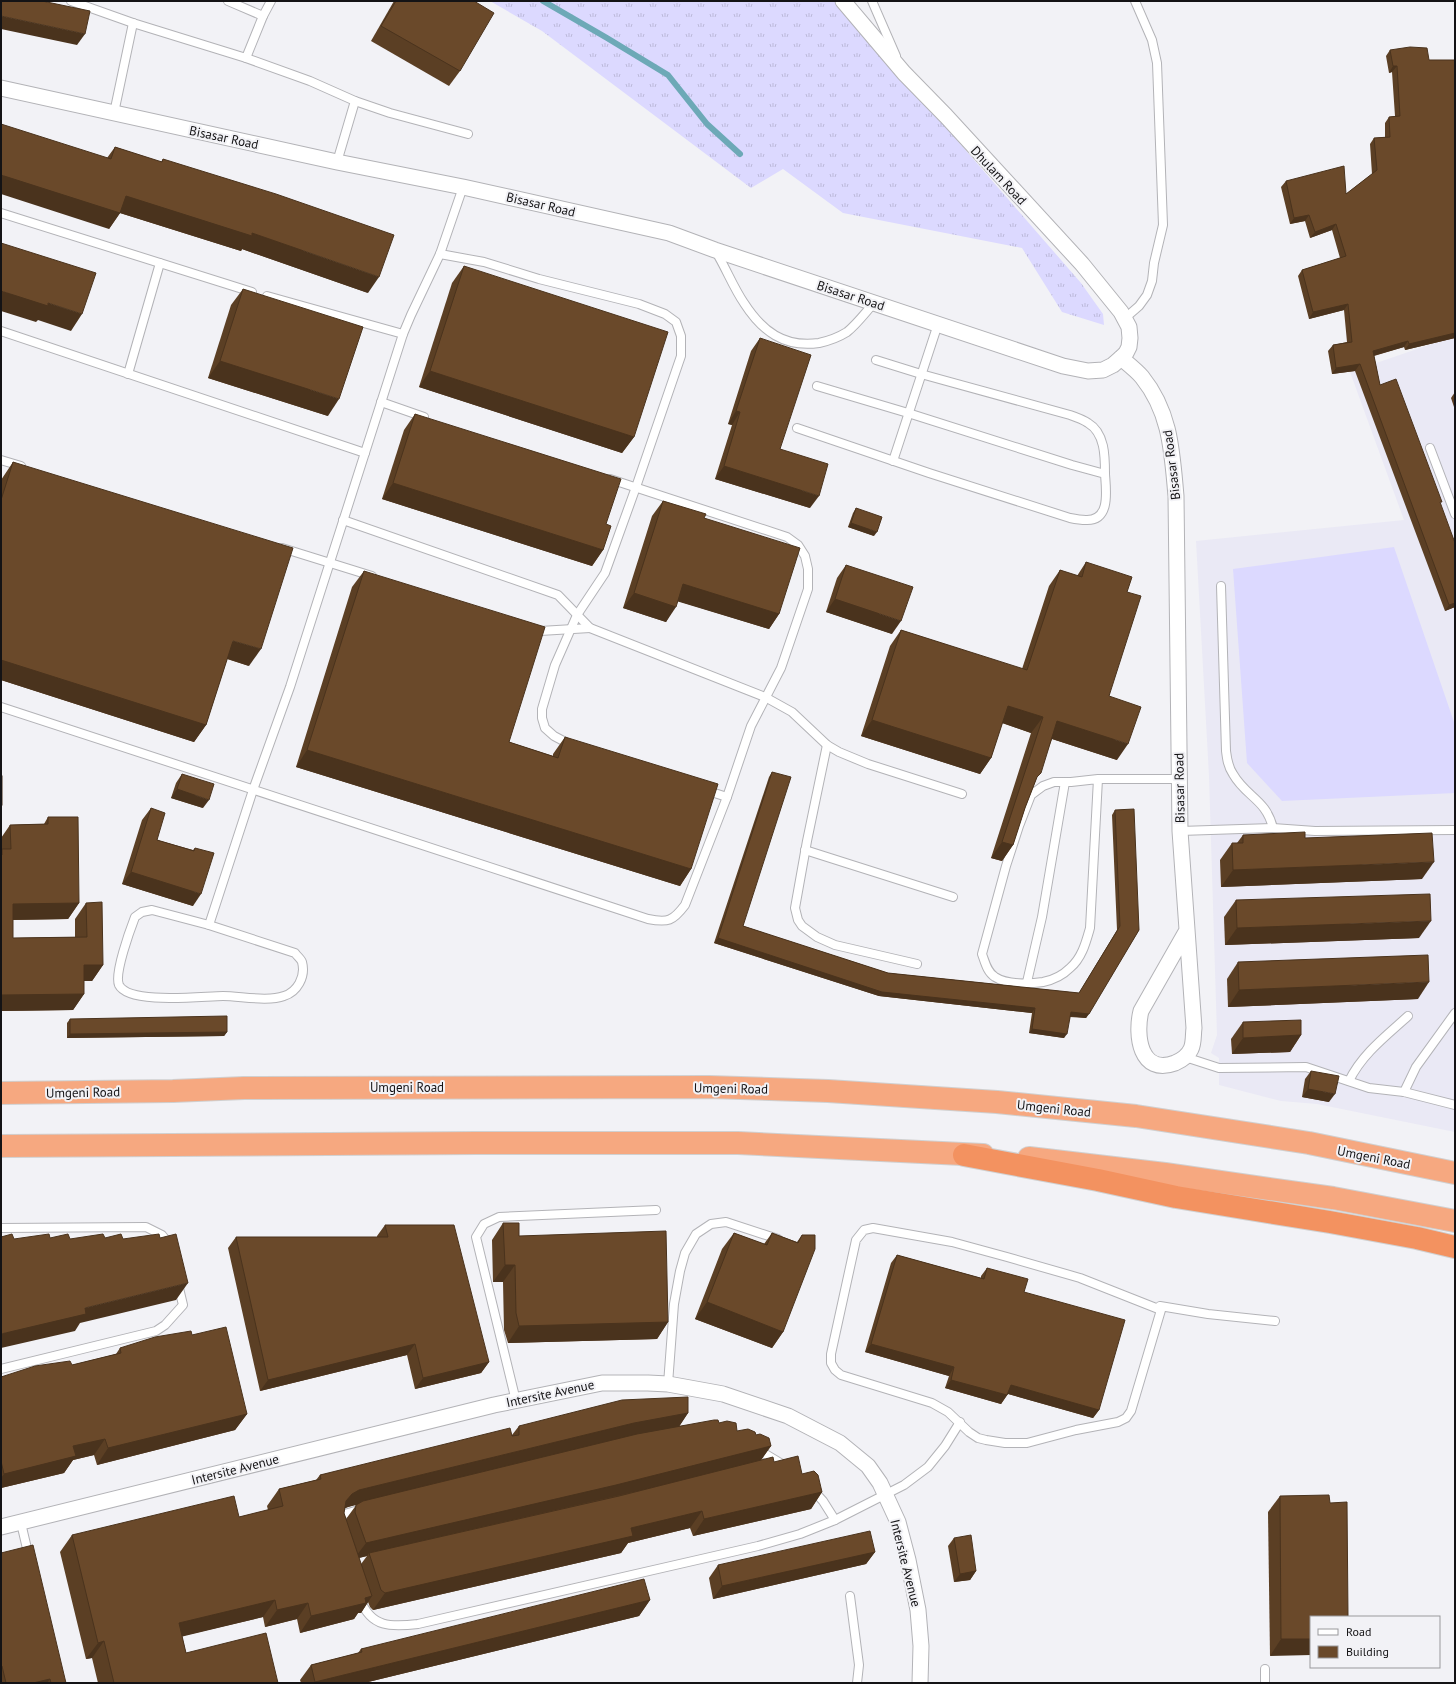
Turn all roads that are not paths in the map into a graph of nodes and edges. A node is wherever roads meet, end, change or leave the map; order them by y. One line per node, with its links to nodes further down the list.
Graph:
1 (71, 1): 8 (lane)
2 (228, 1): 7 (lane)
3 (271, 1): 7 (lane)
4 (843, 1): 10 (street, Dhulam Road)
5 (872, 1): 10 (lane)
6 (1135, 1): 22 (lane)
7 (263, 16): 9 (lane)
8 (133, 23): 9 (lane); 13 (lane)
9 (246, 58): 12 (lane)
10 (904, 73): 22 (street, Dhulam Road)
11 (1, 88): 13 (street, Bisasar Road)
12 (355, 101): 14 (lane); 15 (lane)
13 (114, 113): 15 (street, Bisasar Road)
14 (468, 134)
15 (337, 162): 16 (street, Bisasar Road)
16 (463, 187): 18 (street, Bisasar Road); 19 (lane)
17 (1, 213): 20 (lane)
18 (715, 250): 21 (street, Bisasar Road); 21 (lane)
19 (440, 254): 25 (lane); 42 (lane)
20 (160, 263): 25 (lane); 28 (lane)
21 (874, 303): 23 (street, Bisasar Road)
22 (1124, 318): 26 (street, Dhulam Road)
23 (938, 324): 26 (street, Bisasar Road); 29 (lane)
24 (1, 331): 28 (lane)
25 (403, 334): 31 (lane)
26 (1122, 358): 58 (street, Bisasar Road)
27 (876, 360): 29 (lane)
28 (128, 374): 36 (lane)
29 (922, 374): 32 (lane); 40 (lane)
30 (818, 386): 32 (lane)
31 (381, 402): 33 (lane); 36 (lane)
32 (908, 413): 38 (lane); 40 (lane)
33 (432, 420)
34 (797, 428): 38 (lane)
35 (1430, 448): 43 (lane)
36 (365, 453): 44 (lane)
37 (1, 460): 39 (lane)
38 (893, 460): 40 (lane)
39 (31, 470)
40 (1105, 474)
41 (598, 475): 42 (lane)
42 (636, 488): 49 (lane); 53 (lane)
43 (1455, 514)
44 (343, 520): 46 (lane); 49 (lane)
45 (272, 545): 46 (lane)
46 (331, 563): 47 (lane); 61 (lane)
47 (384, 580)
48 (1221, 586): 64 (lane)
49 (576, 615): 51 (lane); 52 (lane)
50 (526, 626): 51 (lane)
51 (572, 628): 52 (lane); 56 (lane)
52 (590, 628): 53 (lane)
53 (765, 696): 55 (lane); 63 (lane)
54 (1, 707): 61 (lane)
55 (827, 745): 62 (lane); 67 (lane)
56 (577, 747)
57 (1098, 779): 58 (lane); 59 (lane); 72 (lane)
58 (1179, 779): 66 (street, Bisasar Road)
59 (1064, 782): 72 (lane); 72 (lane)
60 (694, 787): 63 (lane)
61 (253, 790): 63 (lane); 69 (lane)
62 (962, 794)
63 (727, 797)
64 (1273, 828): 65 (lane); 66 (lane)
65 (1455, 830)
66 (1180, 831): 70 (street, Bisasar Road)
67 (805, 850): 68 (lane); 71 (lane)
68 (953, 897)
69 (210, 925): 69 (lane)
70 (1186, 932): 75 (street, Bisasar Road); 75 (street)
71 (917, 964)
72 (1027, 982)
73 (1455, 1013): 77 (lane)
74 (1408, 1016): 76 (lane)
75 (1185, 1057): 76 (lane)
76 (1349, 1081): 77 (lane)
77 (1404, 1092): 79 (lane)
78 (1, 1093): 82 (highway, Umgeni Road)
79 (1455, 1105)
80 (1, 1146): 81 (highway)
81 (964, 1154): 84 (highway); 87 (highway)
82 (1455, 1173)
83 (656, 1210): 94 (lane)
84 (1455, 1221)
85 (1, 1228): 88 (lane)
86 (781, 1240): 93 (lane)
87 (1455, 1247)
88 (172, 1253)
89 (176, 1277): 92 (lane)
90 (1161, 1310): 91 (lane); 95 (lane); 95 (lane)
91 (1275, 1322)
92 (1, 1369)
93 (668, 1384): 94 (street, Intersite Avenue); 101 (street, Intersite Avenue)
94 (516, 1400): 104 (street, Intersite Avenue)
95 (960, 1422): 101 (lane)
96 (752, 1446): 97 (lane)
97 (782, 1463): 98 (lane); 99 (lane)
98 (767, 1467)
99 (793, 1471)
100 (808, 1485): 103 (lane)
101 (886, 1495): 103 (lane); 112 (street, Intersite Avenue)
102 (372, 1506): 106 (lane)
103 (835, 1520): 108 (lane)
104 (21, 1523): 105 (street, Intersite Avenue); 107 (lane)
105 (1, 1527)
106 (338, 1529)
107 (32, 1568)
108 (356, 1588)
109 (850, 1596): 111 (lane)
110 (1265, 1669): 113 (lane)
111 (857, 1683)
112 (920, 1683)
113 (1265, 1683)

